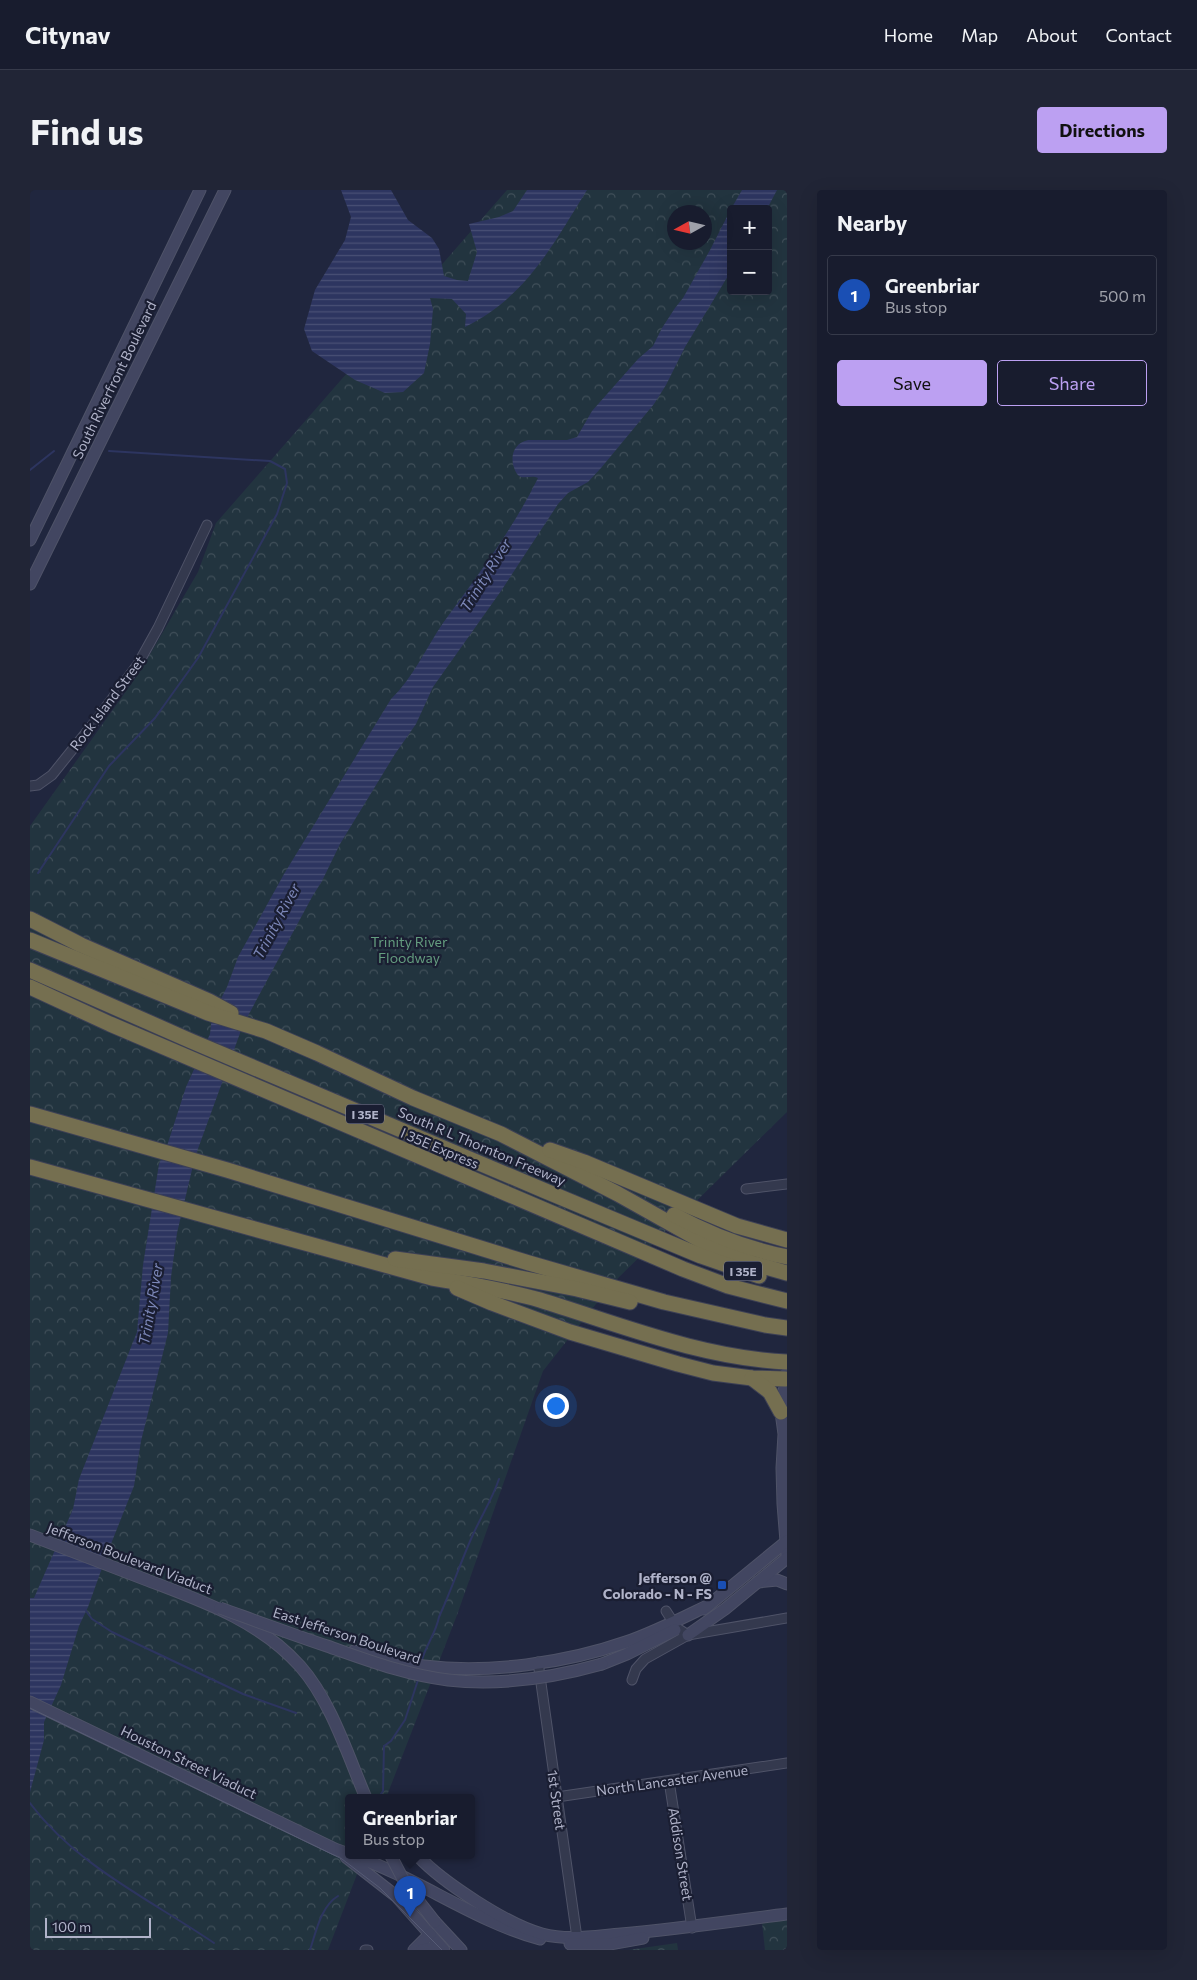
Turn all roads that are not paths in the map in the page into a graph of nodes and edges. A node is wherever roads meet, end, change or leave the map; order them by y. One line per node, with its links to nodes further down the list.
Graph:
1 (200, 190): 3 (main road, South Riverfront Boulevard)
2 (225, 190): 4 (main road, South Riverfront Boulevard)
3 (145, 300): 4 (main road); 5 (main road, South Riverfront Boulevard)
4 (166, 310): 6 (main road, South Riverfront Boulevard)
5 (49, 501): 6 (main road); 8 (main road, South Riverfront Boulevard)
6 (67, 509): 9 (main road, South Riverfront Boulevard)
7 (207, 525): 10 (street, Rock Island Street)
8 (30, 540)
9 (30, 584)
10 (30, 786)
11 (30, 919): 17 (highway)
12 (30, 932): 15 (highway)
13 (30, 940): 15 (highway)
14 (30, 970): 31 (highway, South R L Thornton Freeway / I 35E)
15 (138, 984): 17 (highway)
16 (30, 988): 32 (highway, I 35E Express)
17 (266, 1032): 19 (highway)
18 (30, 1114): 33 (highway)
19 (501, 1134): 20 (highway); 29 (highway)
20 (552, 1151): 27 (highway); 28 (highway)
21 (30, 1167): 23 (highway)
22 (30, 1171): 23 (highway)
23 (51, 1174): 26 (highway)
24 (787, 1184): 25 (street)
25 (746, 1190)
26 (227, 1221): 30 (highway); 33 (highway)
27 (787, 1240)
28 (787, 1257)
29 (787, 1273)
30 (432, 1278): 35 (highway); 37 (highway)
31 (787, 1282)
32 (787, 1302)
33 (659, 1305): 34 (highway)
34 (787, 1328)
35 (787, 1362)
36 (786, 1377): 37 (highway); 38 (main road)
37 (752, 1378): 38 (highway)
38 (780, 1412): 39 (main road)
39 (785, 1431): 40 (main road)
40 (785, 1507): 42 (main road)
41 (30, 1535): 46 (main road, Jefferson Boulevard Viaduct)
42 (786, 1545): 49 (main road)
43 (787, 1558): 44 (main road)
44 (757, 1583): 45 (main road); 50 (main road)
45 (787, 1584)
46 (220, 1608): 51 (main road, East Jefferson Boulevard, bridge); 58 (main road, bridge)
47 (666, 1611): 49 (street)
48 (787, 1618): 50 (street)
49 (675, 1626): 50 (street); 52 (main road, East Jefferson Boulevard); 53 (main road)
50 (688, 1635): 54 (street)
51 (320, 1644): 52 (main road, East Jefferson Boulevard, bridge); 53 (main road, bridge)
52 (627, 1654): 54 (street)
53 (538, 1662): 62 (street, 1st Street)
54 (636, 1669): 55 (street)
55 (632, 1680)
56 (30, 1702): 63 (main road, Houston Street Viaduct)
57 (787, 1763): 59 (street, North Lancaster Avenue)
58 (353, 1768): 60 (main road); 61 (main road)
59 (669, 1781): 62 (street, North Lancaster Avenue); 71 (street, Addison Street)
60 (364, 1794)
61 (369, 1794)
62 (557, 1797): 73 (street, 1st Street)
63 (335, 1849): 64 (main road); 65 (main road)
64 (345, 1853)
65 (345, 1857)
66 (348, 1859): 72 (main road)
67 (362, 1859): 74 (main road)
68 (392, 1859): 79 (main road, bridge)
69 (422, 1859): 73 (main road)
70 (787, 1914): 71 (main road)
71 (692, 1928): 73 (main road); 74 (main road)
72 (430, 1934): 75 (main road); 78 (main road)
73 (577, 1938)
74 (610, 1944): 80 (main road)
75 (414, 1950)
76 (422, 1950): 77 (main road)
77 (435, 1950)
78 (444, 1950)
79 (461, 1950)
80 (586, 1950)

